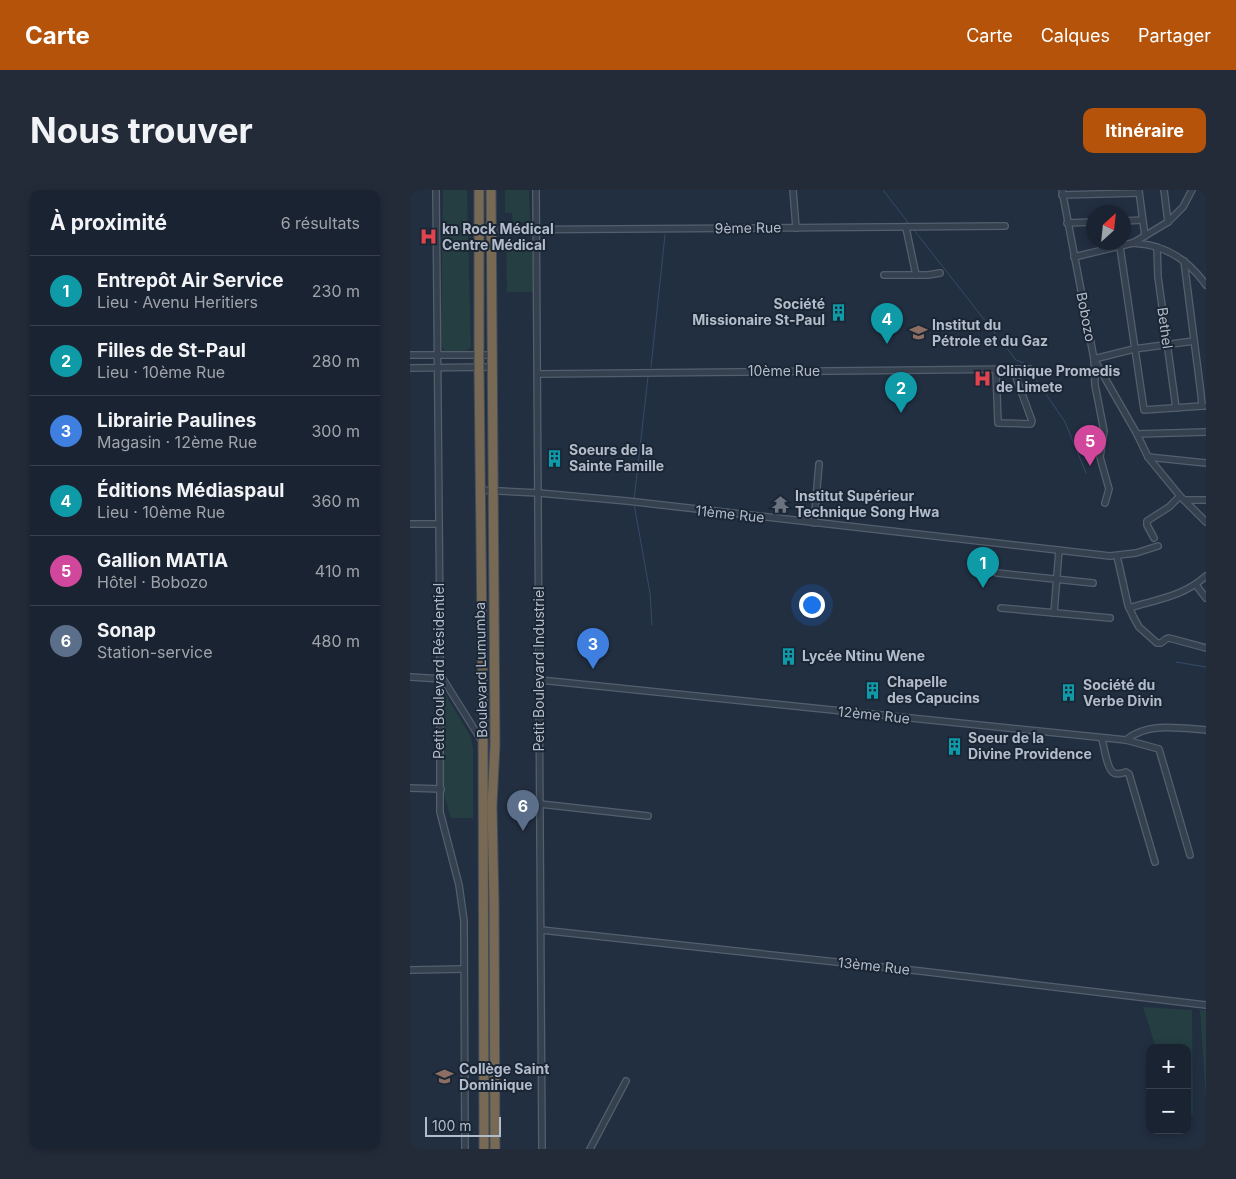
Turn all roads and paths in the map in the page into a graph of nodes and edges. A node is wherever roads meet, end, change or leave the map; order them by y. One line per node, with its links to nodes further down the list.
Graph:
1 (436, 190): 34 (street, Petit Boulevard Résidentiel)
2 (479, 190): 35 (highway, Boulevard Lumumba)
3 (491, 190): 18 (highway, Boulevard Lumumba)
4 (536, 190): 19 (street, Petit Boulevard Industriel)
5 (793, 190): 16 (street)
6 (1164, 190): 13 (street)
7 (1192, 190): 13 (street)
8 (1139, 191): 9 (street); 10 (street)
9 (1062, 192): 14 (street, Bobozo)
10 (1142, 220): 11 (street); 20 (street)
11 (1131, 221)
12 (1086, 222): 14 (street)
13 (1168, 222): 20 (street)
14 (1067, 223): 25 (street, Bobozo)
15 (1005, 226): 17 (street, 9ème Rue)
16 (796, 228): 17 (street, 9ème Rue); 19 (street, 9ème Rue)
17 (906, 228): 29 (street)
18 (491, 230): 19 (street, 9ème Rue); 37 (highway, Boulevard Lumumba)
19 (536, 230): 46 (street, Petit Boulevard Industriel)
20 (1145, 236): 21 (street)
21 (1133, 243): 22 (street)
22 (1157, 247): 26 (street); 32 (street, Bethel)
23 (1106, 250): 25 (street)
24 (1120, 250): 33 (street)
25 (1074, 257): 38 (street, Bobozo)
26 (1184, 261): 30 (street); 31 (street)
27 (940, 273): 29 (street)
28 (884, 275): 29 (street)
29 (916, 275)
30 (1206, 285)
31 (1194, 341): 32 (street); 47 (street)
32 (1167, 346): 33 (street); 48 (street, Bethel)
33 (1134, 349): 38 (street); 48 (street)
34 (436, 354): 35 (street); 36 (street); 39 (street, Petit Boulevard Résidentiel)
35 (479, 354): 37 (street); 40 (highway, Boulevard Lumumba)
36 (410, 355)
37 (492, 355): 41 (highway, Boulevard Lumumba)
38 (1094, 359): 50 (street); 59 (street, Bobozo)
39 (436, 367): 40 (street); 42 (street); 63 (street, Petit Boulevard Résidentiel)
40 (479, 367): 41 (street); 54 (highway, Boulevard Lumumba)
41 (492, 367): 55 (highway, Boulevard Lumumba)
42 (410, 368)
43 (1013, 369): 44 (street, 10ème Rue); 45 (street, 10ème Rue); 45 (street)
44 (1030, 369)
45 (996, 370): 46 (street, 10ème Rue)
46 (538, 374): 56 (street, Petit Boulevard Industriel)
47 (1204, 406): 48 (street)
48 (1176, 408)
49 (1206, 432): 50 (street)
50 (1137, 434): 51 (street)
51 (1148, 457): 52 (street); 57 (street)
52 (1206, 463)
53 (819, 464): 61 (street)
54 (480, 490): 55 (street, 11ème Rue); 85 (highway, Boulevard Lumumba)
55 (493, 490): 56 (street, 11ème Rue); 99 (highway, Boulevard Lumumba)
56 (539, 493): 61 (street, 11ème Rue); 81 (street, Petit Boulevard Industriel)
57 (1182, 498): 58 (street); 60 (street); 64 (street)
58 (1206, 500)
59 (1106, 503)
60 (1206, 522)
61 (814, 523): 66 (street, 11ème Rue)
62 (410, 524): 63 (street)
63 (438, 524): 80 (street, Petit Boulevard Résidentiel)
64 (1154, 538)
65 (1158, 546): 67 (street, 11ème Rue)
66 (1059, 550): 67 (street, 11ème Rue); 70 (street)
67 (1118, 556): 75 (street)
68 (997, 574): 70 (street)
69 (1206, 576): 72 (street)
70 (1057, 579): 71 (street); 76 (street)
71 (1093, 582)
72 (1196, 585): 73 (street); 75 (street)
73 (1206, 598)
74 (1001, 608): 76 (street)
75 (1129, 608): 78 (street)
76 (1054, 613): 77 (street)
77 (1110, 618)
78 (1206, 648)
79 (410, 678): 80 (street)
80 (440, 678): 85 (street); 87 (street, Petit Boulevard Résidentiel)
81 (540, 680): 83 (street, 12ème Rue); 88 (street, Petit Boulevard Industriel)
82 (1206, 730): 84 (street, 12ème Rue)
83 (1102, 739): 84 (street, 12ème Rue); 91 (street)
84 (1126, 740): 90 (street)
85 (483, 743): 98 (highway, Boulevard Lumumba)
86 (410, 788): 87 (street)
87 (440, 789): 93 (street, Petit Boulevard Résidentiel)
88 (540, 804): 89 (street); 92 (street, Petit Boulevard Industriel)
89 (648, 816)
90 (1190, 855)
91 (1155, 862)
92 (541, 930): 95 (street, 13ème Rue); 100 (street, Petit Boulevard Industriel)
93 (464, 969): 94 (street); 97 (street, Petit Boulevard Résidentiel)
94 (410, 970)
95 (1206, 1005)
96 (626, 1081): 101 (street)
97 (465, 1149)
98 (484, 1149)
99 (495, 1149)
100 (542, 1149)
101 (590, 1149)

